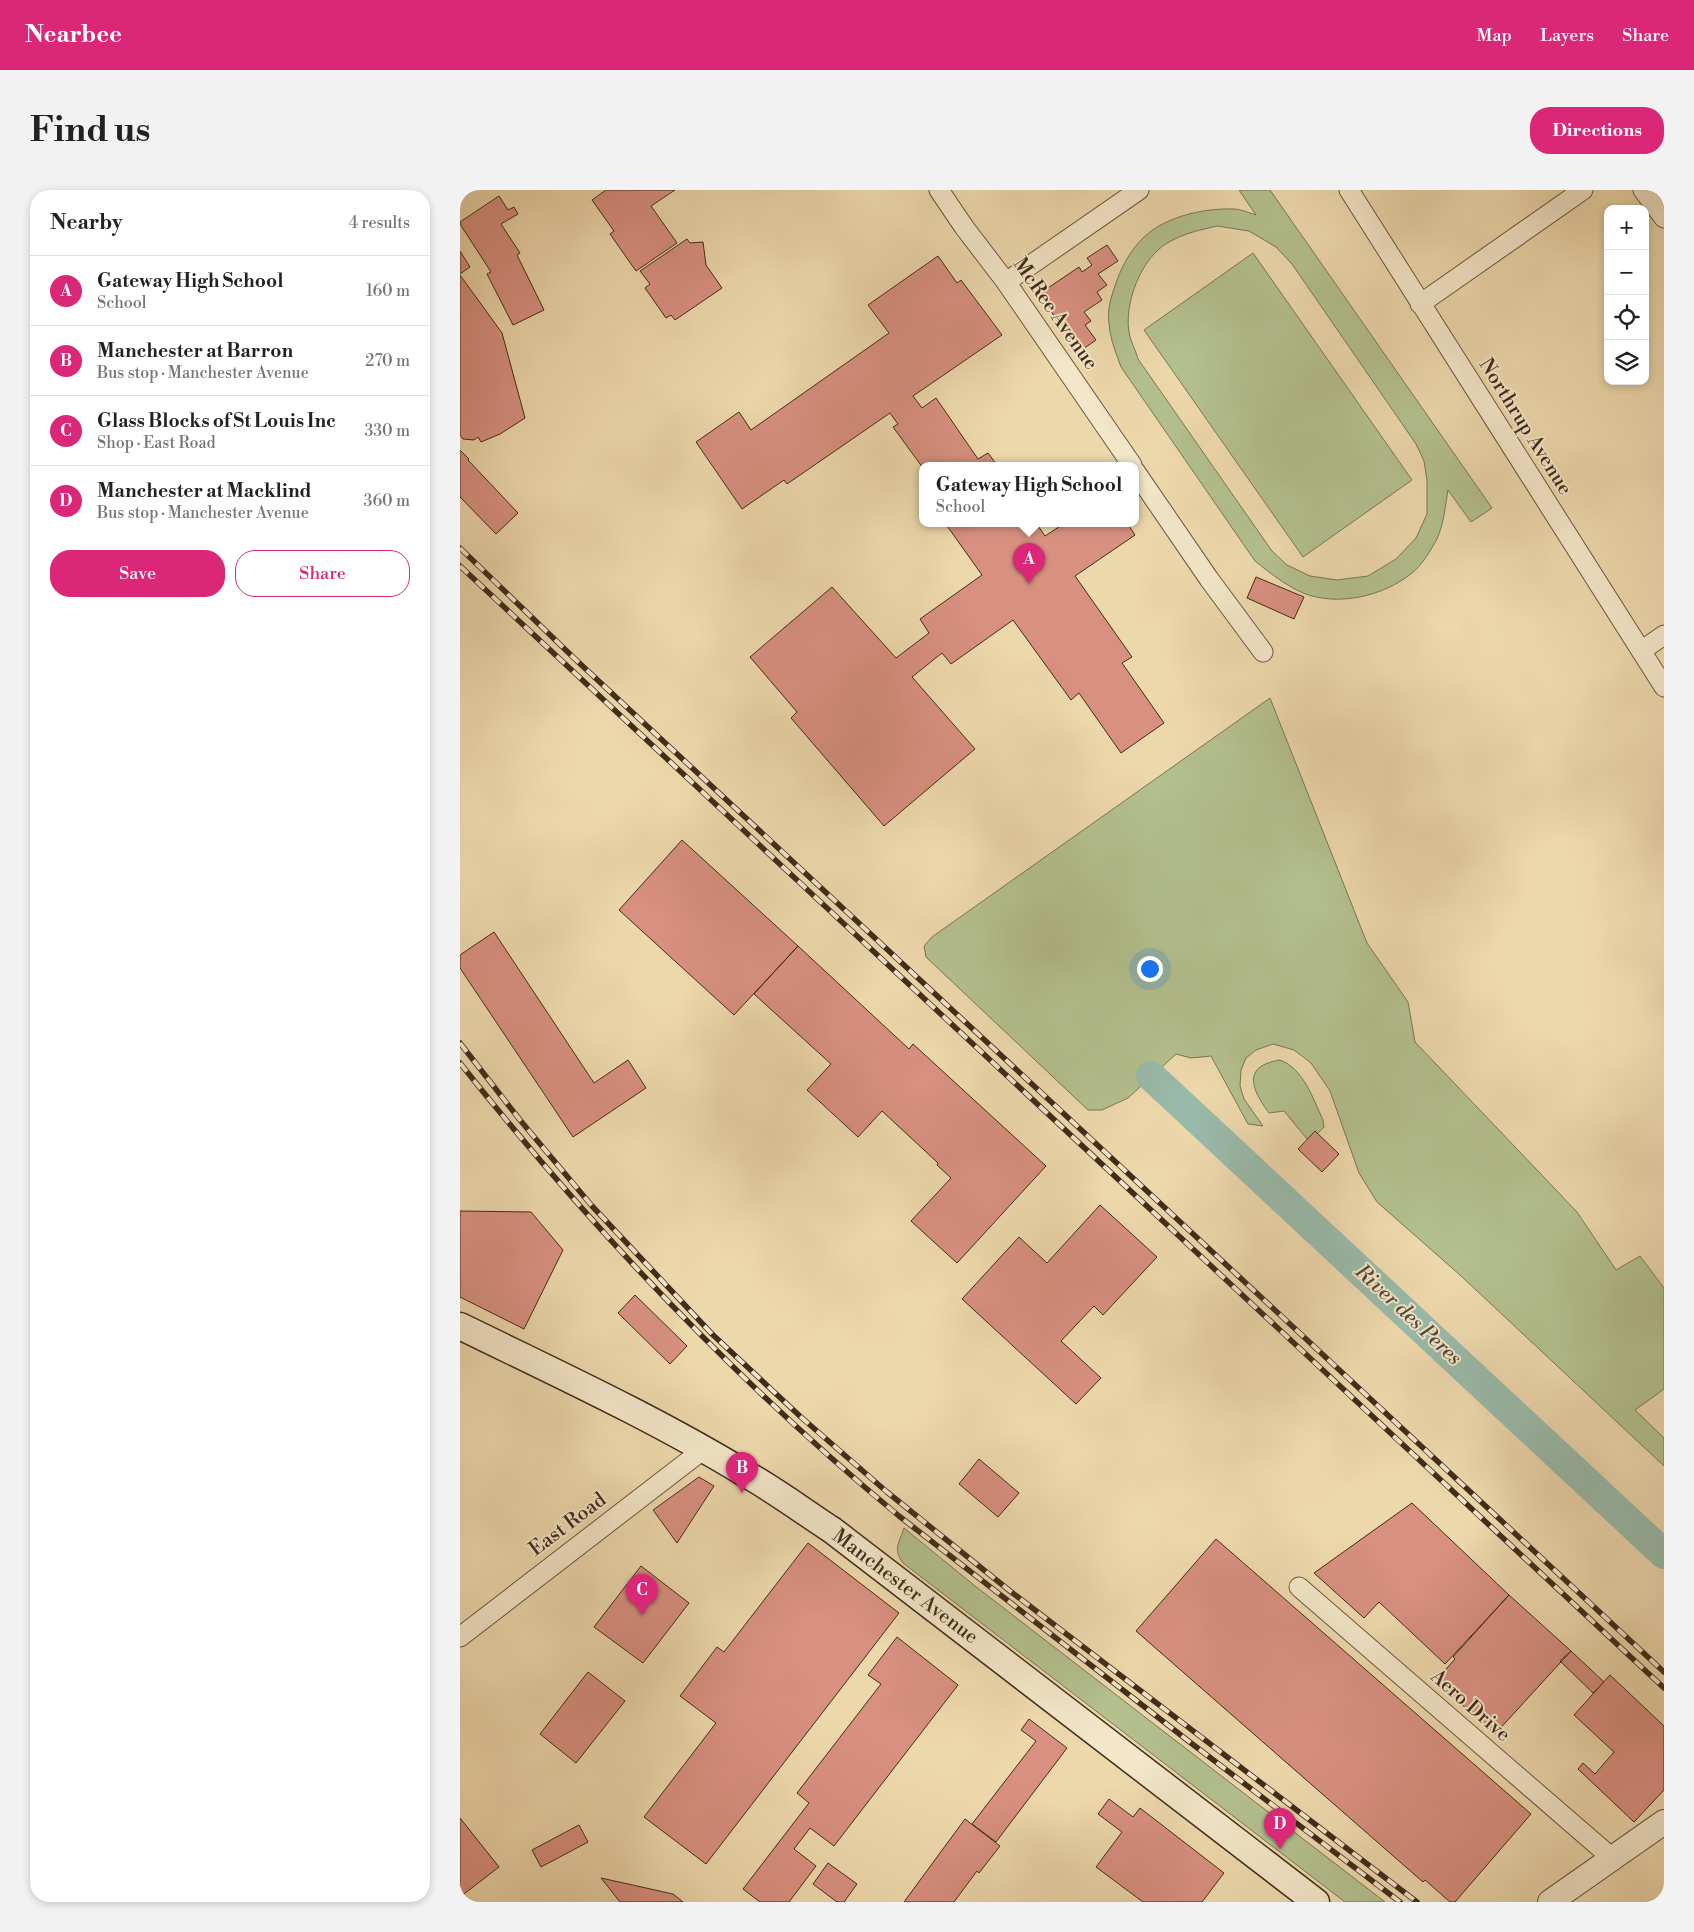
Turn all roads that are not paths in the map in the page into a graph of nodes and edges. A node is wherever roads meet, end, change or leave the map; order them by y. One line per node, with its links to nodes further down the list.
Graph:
1 (939, 190): 7 (street, McRee Avenue)
2 (1139, 190): 7 (street)
3 (1349, 190): 8 (street, Northrup Avenue)
4 (1583, 190): 8 (street)
5 (1643, 190): 6 (street)
6 (1664, 218)
7 (1006, 282): 9 (street, McRee Avenue)
8 (1420, 304): 12 (street, Northrup Avenue)
9 (1130, 462)
10 (1139, 477): 13 (street)
11 (1664, 635): 12 (street)
12 (1641, 651): 14 (street, Northrup Avenue)
13 (1263, 652)
14 (1664, 687)
15 (460, 1326): 16 (main road, Manchester Avenue)
16 (704, 1449): 18 (street, East Road); 21 (main road, Manchester Avenue)
17 (1299, 1587): 20 (street, Aero Drive)
18 (460, 1637)
19 (1664, 1822): 20 (street)
20 (1612, 1858): 22 (street)
21 (1316, 1902)
22 (1550, 1902)

